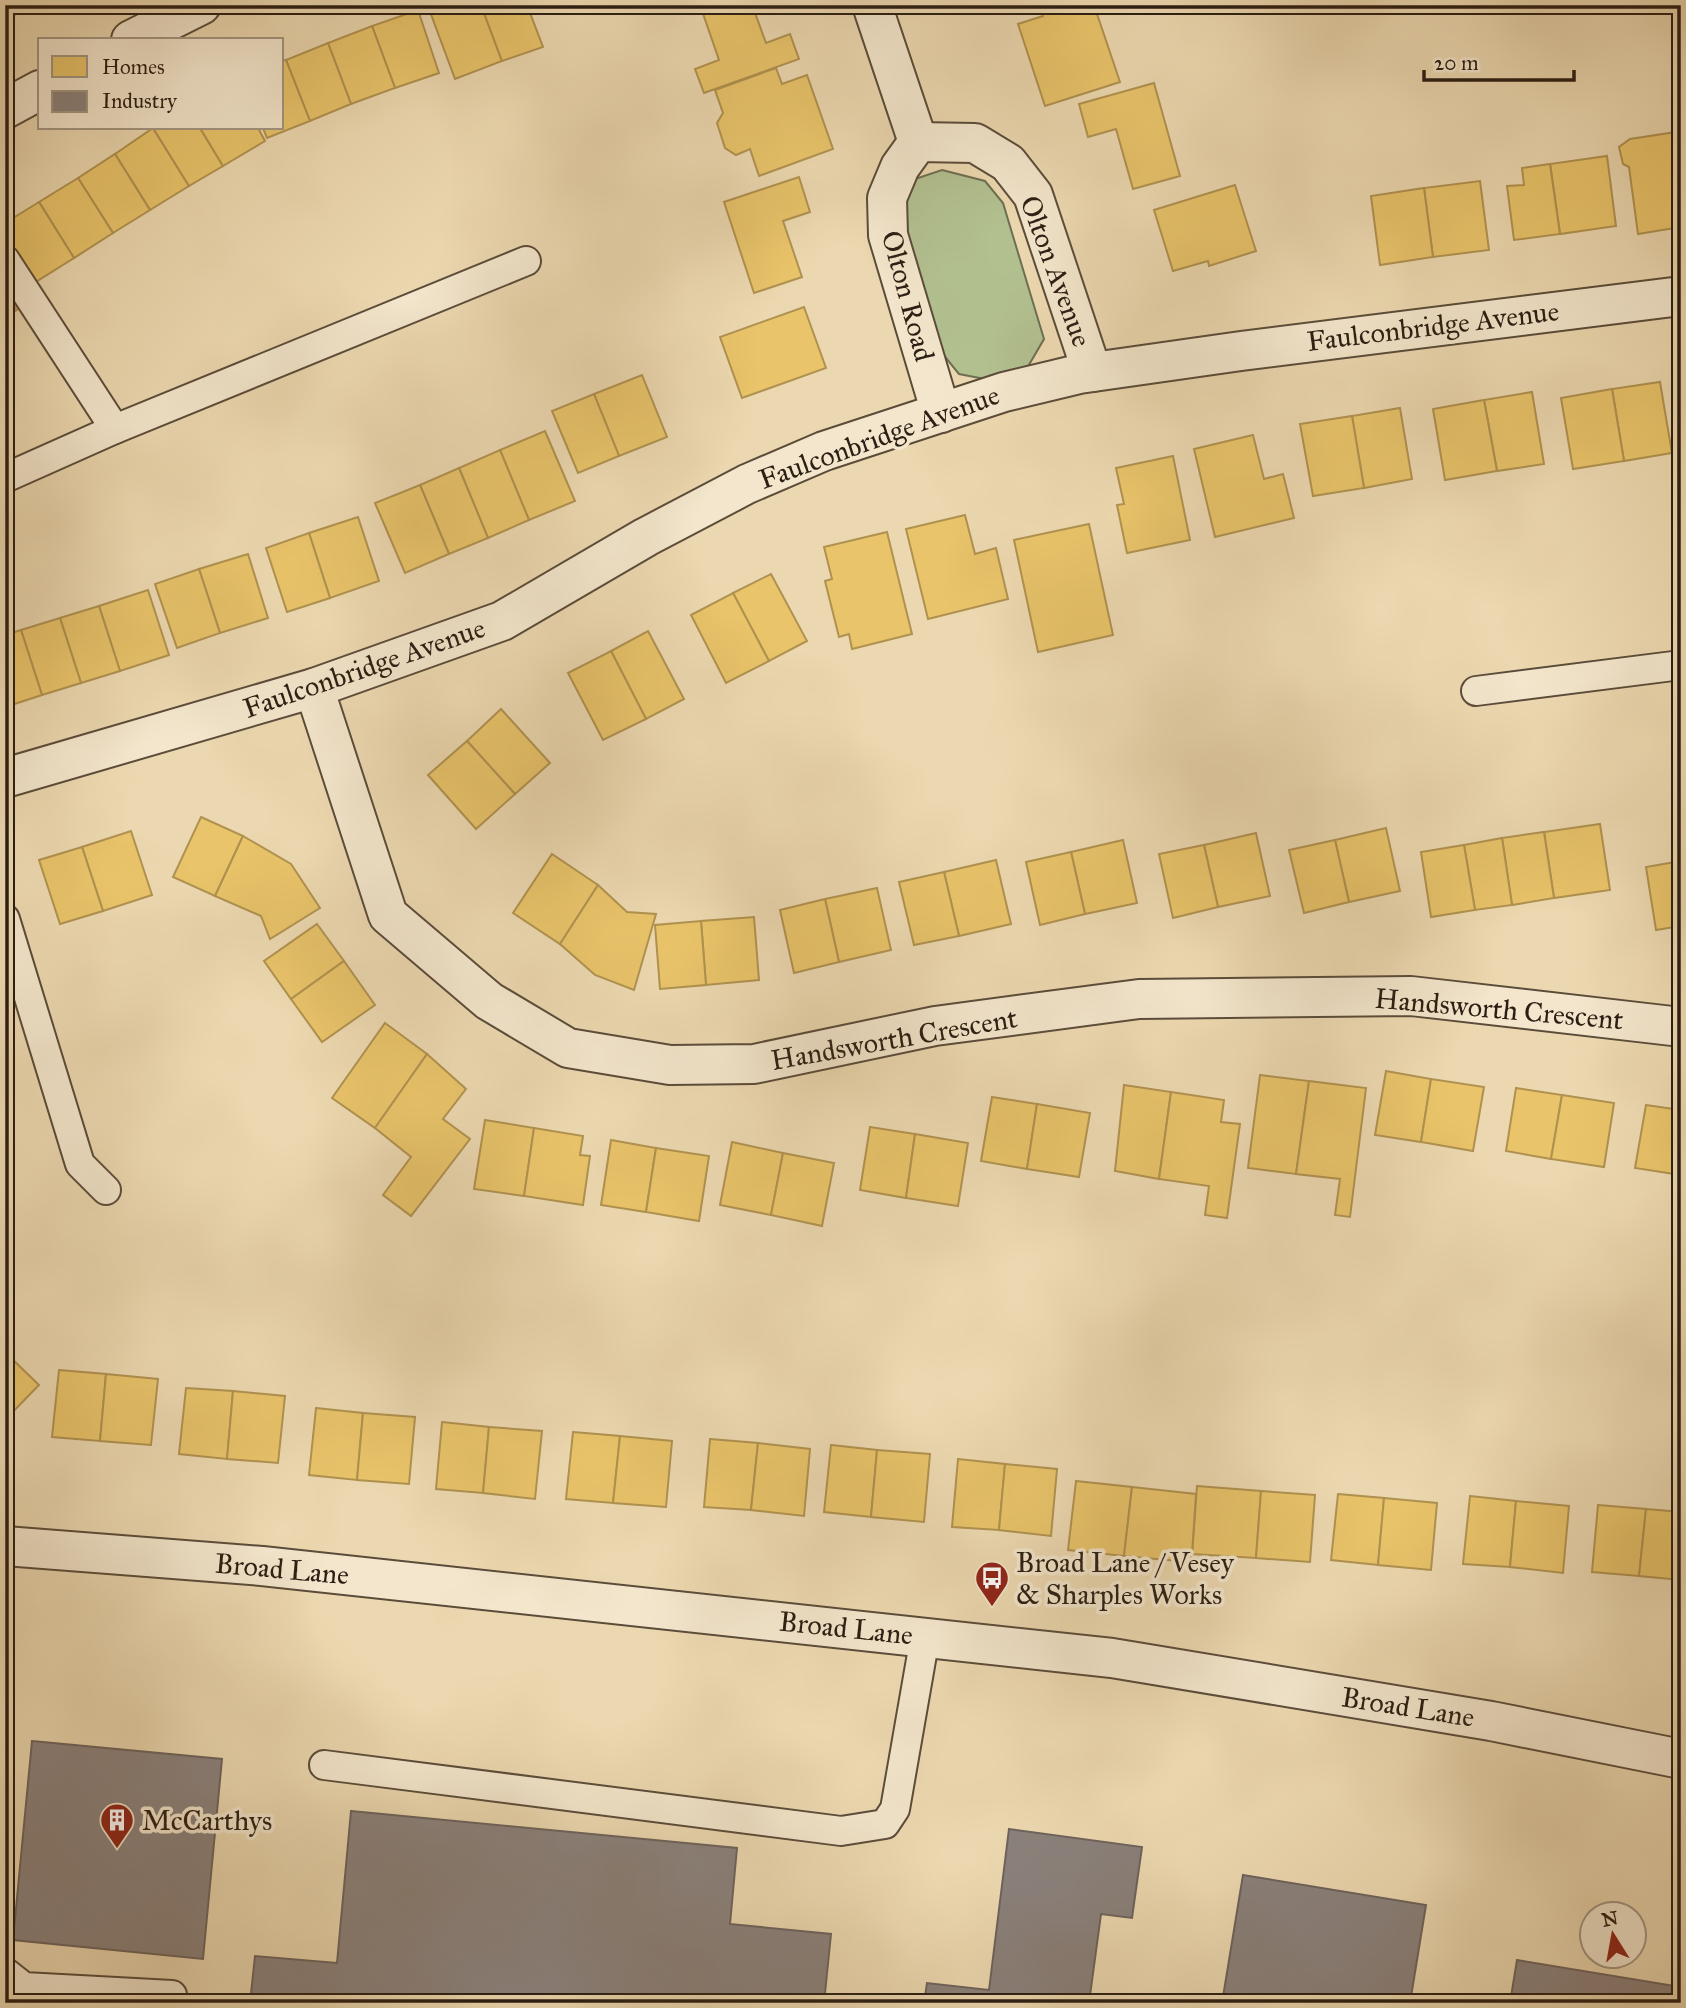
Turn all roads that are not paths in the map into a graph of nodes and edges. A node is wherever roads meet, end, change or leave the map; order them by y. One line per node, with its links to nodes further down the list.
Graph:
1 (201, 5): 3 (street)
2 (872, 5): 6 (street)
3 (135, 38)
4 (38, 91): 5 (street)
5 (5, 109)
6 (918, 142): 10 (street, Olton Avenue); 11 (street, Olton Road)
7 (5, 260): 12 (lane)
8 (526, 261): 12 (lane)
9 (1681, 296): 10 (street, Faulconbridge Avenue)
10 (1092, 372): 11 (street, Faulconbridge Avenue)
11 (941, 413): 15 (street, Faulconbridge Avenue)
12 (115, 429): 13 (lane)
13 (5, 478)
14 (1681, 665): 16 (lane)
15 (314, 688): 17 (street, Faulconbridge Avenue); 19 (street, Handsworth Crescent)
16 (1476, 691)
17 (5, 778)
18 (5, 919): 20 (lane)
19 (1681, 1027)
20 (106, 1190)
21 (5, 1546): 22 (street, Broad Lane)
22 (925, 1637): 23 (street, Broad Lane); 24 (lane)
23 (1681, 1759)
24 (324, 1765)
25 (5, 1972): 26 (lane)
26 (172, 1996)

